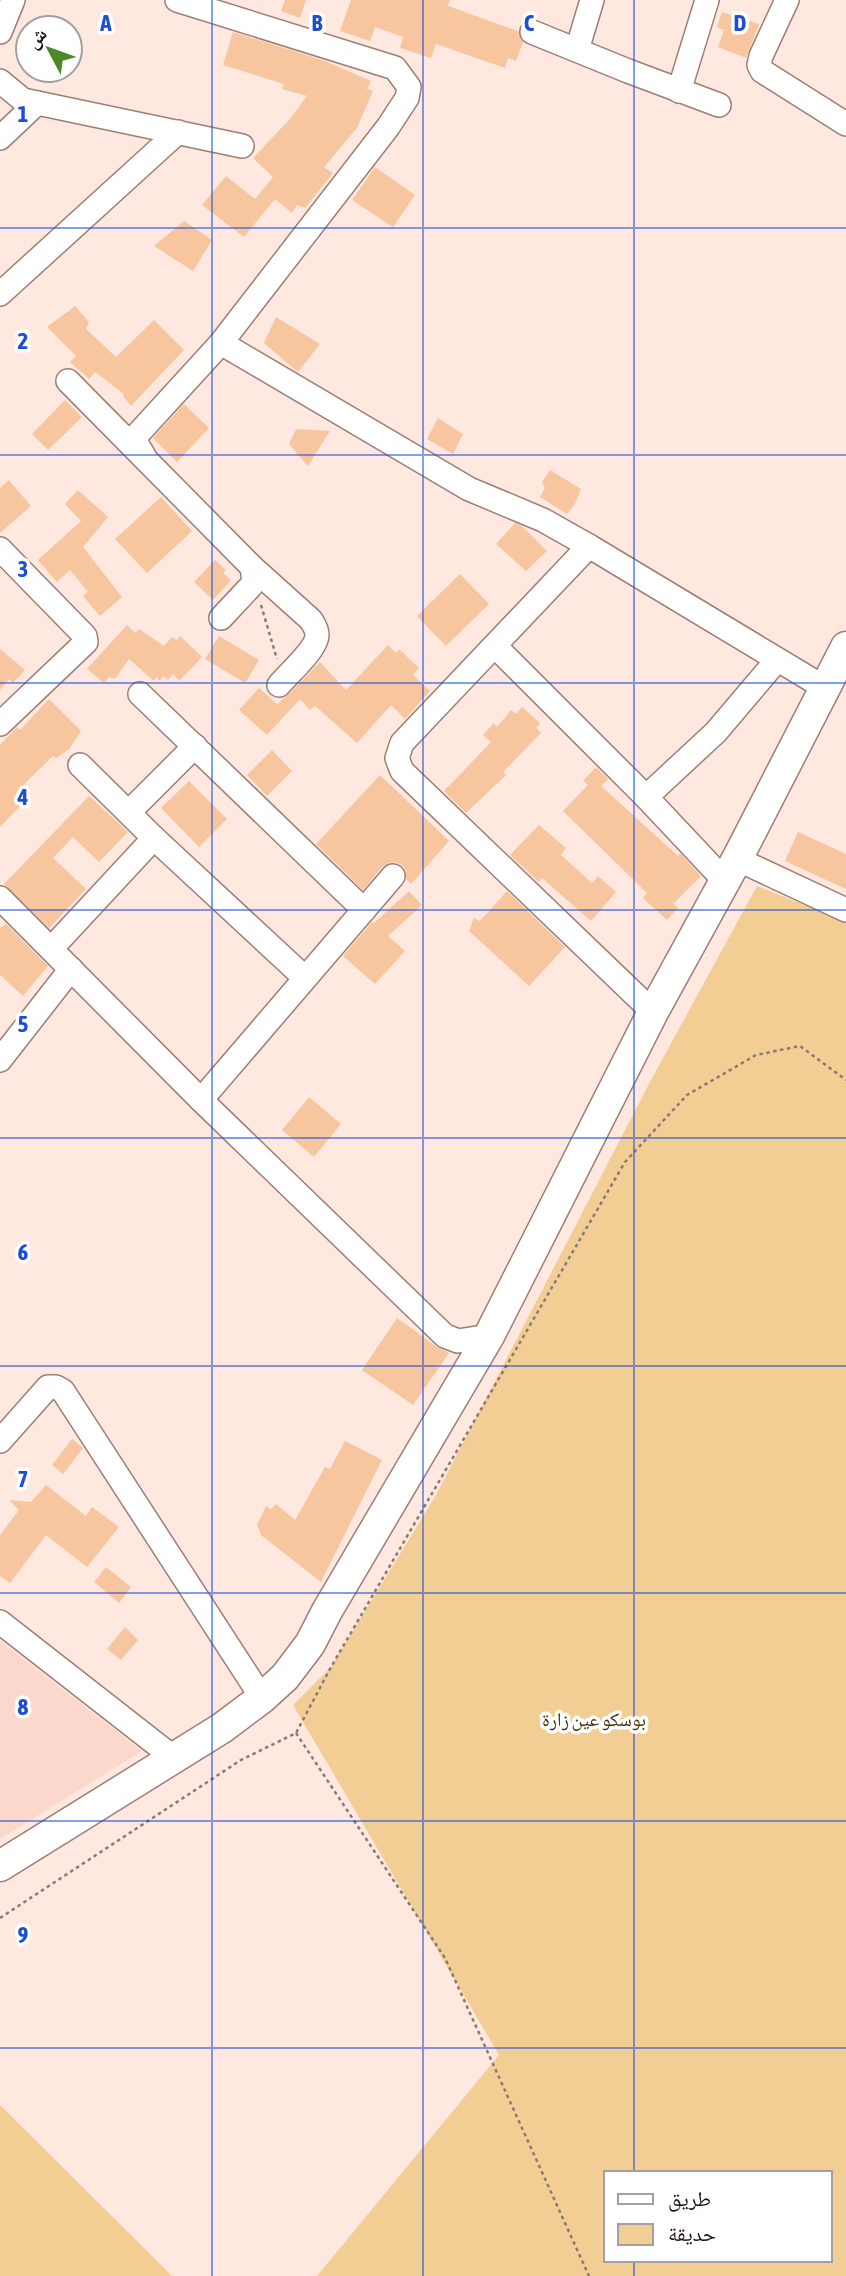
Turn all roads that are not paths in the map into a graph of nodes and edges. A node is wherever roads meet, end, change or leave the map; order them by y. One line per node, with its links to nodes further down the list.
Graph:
1 (13, 0): 6 (street)
2 (177, 0): 18 (street)
3 (592, 0): 8 (street)
4 (707, 0): 10 (street)
5 (787, 0): 13 (street)
6 (0, 32)
7 (532, 32): 8 (street)
8 (578, 50): 10 (street)
9 (0, 81): 11 (street)
10 (679, 91): 12 (street)
11 (37, 103): 14 (street); 15 (street)
12 (719, 104)
13 (846, 124)
14 (178, 132): 16 (street); 17 (street)
15 (0, 138)
16 (242, 146)
17 (0, 294)
18 (220, 343): 20 (street); 21 (street)
19 (68, 381): 20 (street)
20 (144, 456): 23 (street)
21 (589, 546): 25 (street); 27 (street)
22 (0, 550): 31 (street)
23 (253, 574): 24 (street); 28 (street)
24 (221, 618)
25 (495, 646): 34 (street); 45 (street)
26 (846, 647): 29 (main road)
27 (777, 660): 29 (street); 34 (street)
28 (281, 682)
29 (825, 688): 37 (main road)
30 (140, 694): 32 (street)
31 (0, 724)
32 (194, 746): 35 (street); 40 (street)
33 (80, 765): 35 (street)
34 (646, 797): 37 (street)
35 (129, 813): 36 (street)
36 (154, 838): 42 (street); 44 (street)
37 (731, 870): 41 (street); 45 (main road)
38 (393, 876): 40 (street)
39 (0, 898): 42 (street)
40 (364, 909): 44 (street)
41 (846, 910)
42 (51, 950): 43 (street)
43 (71, 969): 46 (street); 47 (street)
44 (305, 978): 47 (street)
45 (653, 1012): 48 (main road)
46 (0, 1060)
47 (201, 1100): 48 (street)
48 (489, 1336): 51 (main road)
49 (0, 1441): 51 (street)
50 (0, 1622): 52 (street)
51 (262, 1698): 52 (main road)
52 (174, 1758): 53 (main road)
53 (0, 1866)

